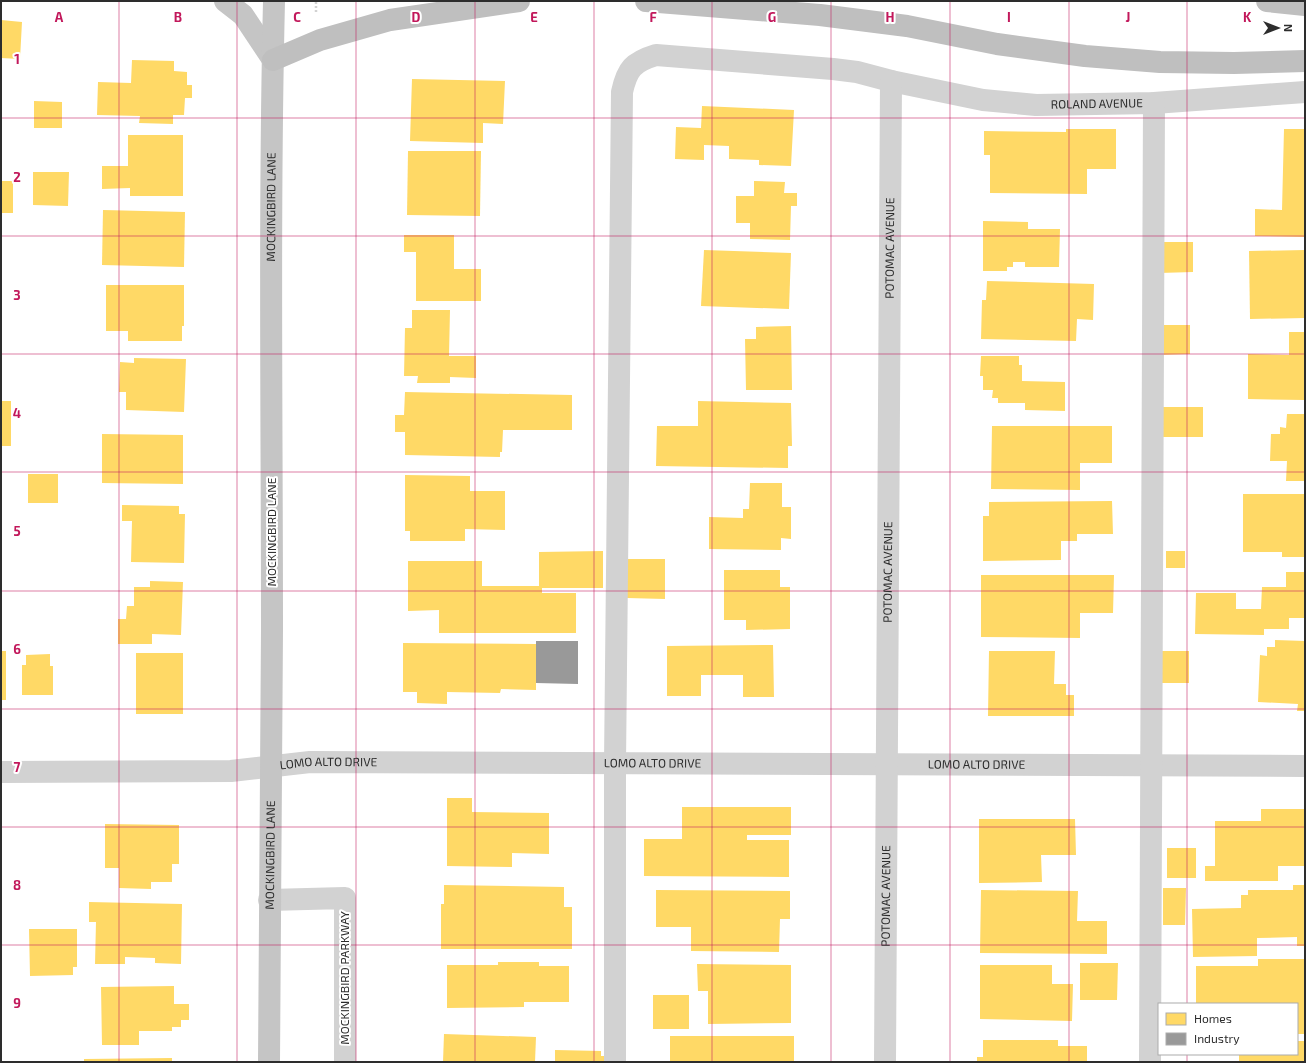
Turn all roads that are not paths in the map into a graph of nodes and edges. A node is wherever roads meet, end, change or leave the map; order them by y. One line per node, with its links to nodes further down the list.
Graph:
1 (225, 1): 7 (main road)
2 (274, 1): 7 (main road, MOCKINGBIRD LANE)
3 (519, 1): 7 (highway)
4 (646, 1): 8 (highway)
5 (1267, 1): 6 (highway)
6 (1305, 4)
7 (273, 60): 14 (main road, MOCKINGBIRD LANE)
8 (1305, 61)
9 (891, 81): 11 (street, ROLAND AVENUE); 12 (street, ROLAND AVENUE); 13 (street, POTOMAC AVENUE)
10 (1305, 92): 11 (street, ROLAND AVENUE)
11 (1154, 103): 15 (street)
12 (615, 764): 13 (street, LOMO ALTO DRIVE); 14 (street, LOMO ALTO DRIVE); 21 (street, ROLAND AVENUE)
13 (887, 765): 15 (street, LOMO ALTO DRIVE); 22 (street, POTOMAC AVENUE)
14 (270, 766): 17 (street, LOMO ALTO DRIVE); 18 (main road, MOCKINGBIRD LANE)
15 (1151, 766): 16 (street, LOMO ALTO DRIVE); 23 (street)
16 (1305, 766)
17 (1, 772)
18 (269, 900): 19 (main road, MOCKINGBIRD LANE); 20 (street, MOCKINGBIRD PARKWAY)
19 (269, 1062)
20 (344, 1062)
21 (615, 1062)
22 (885, 1062)
23 (1150, 1062)

